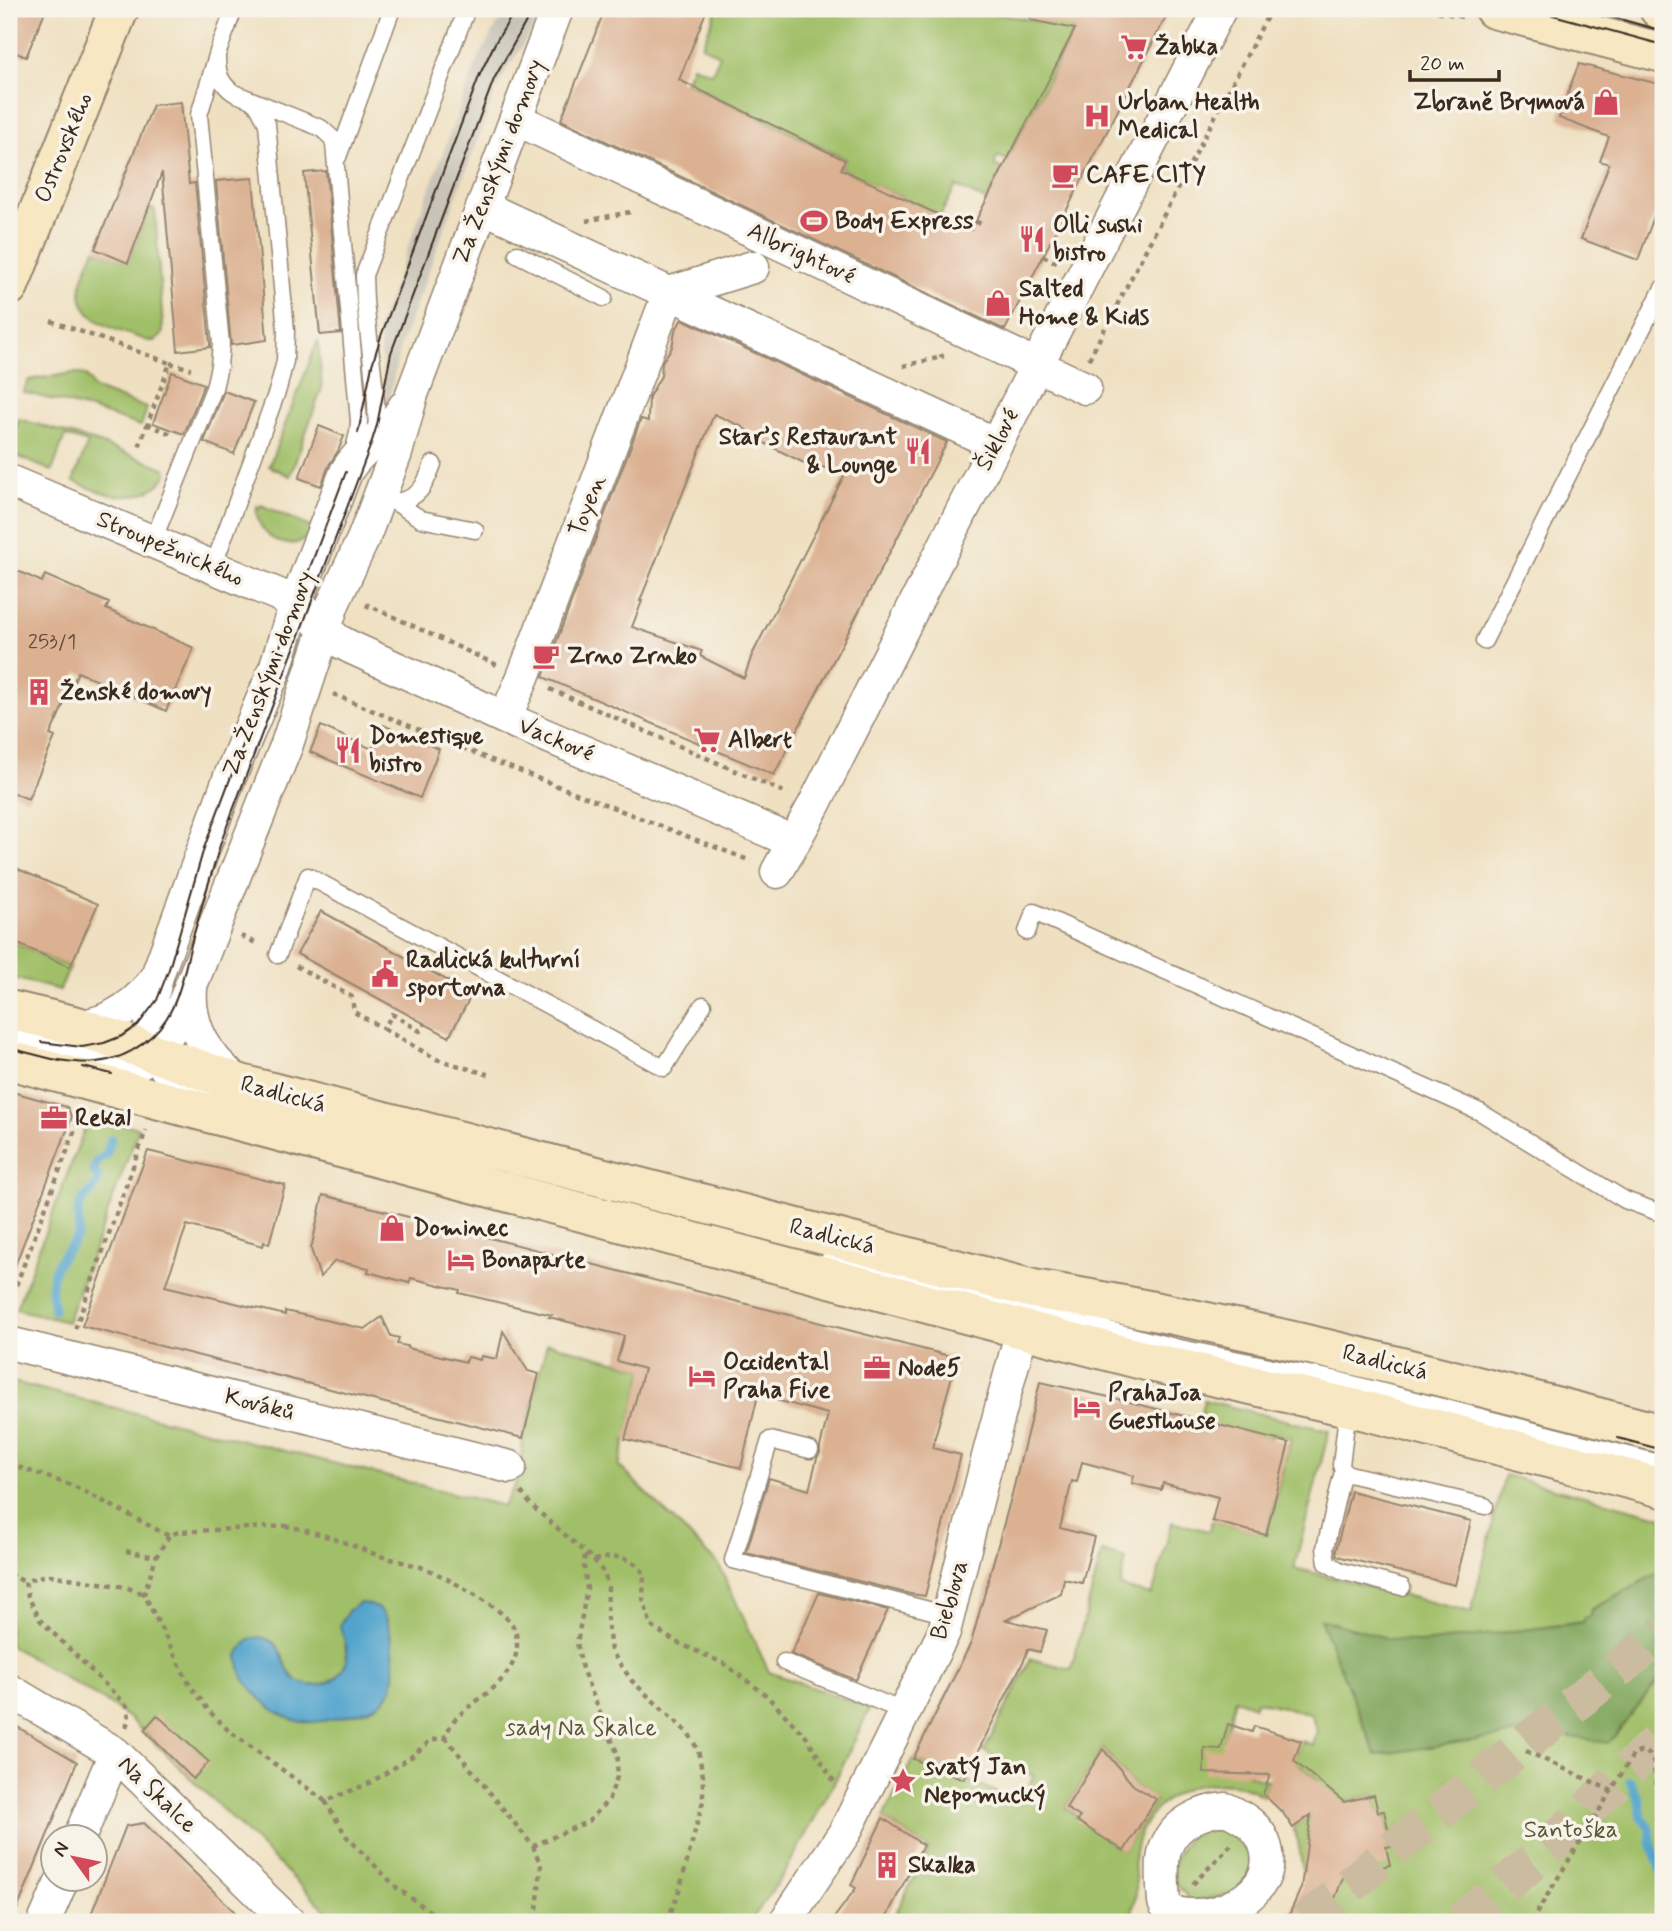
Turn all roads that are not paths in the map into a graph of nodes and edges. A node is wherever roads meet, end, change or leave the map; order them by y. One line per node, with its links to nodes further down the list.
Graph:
1 (119, 9): 16 (main road, Ostrovského)
2 (234, 9): 8 (lane)
3 (392, 9): 12 (lane)
4 (467, 9): 23 (lane)
5 (557, 9): 11 (street, Za Ženskými domovy)
6 (1220, 9): 20 (street, Šiklové)
7 (1494, 9): 9 (main road)
8 (218, 52): 10 (lane); 30 (lane)
9 (1663, 52)
10 (250, 99): 12 (lane); 31 (lane)
11 (516, 119): 13 (street, Za Ženskými domovy); 20 (street, Albrightové)
12 (336, 163): 26 (lane)
13 (483, 207): 18 (street); 22 (street, Za Ženskými domovy)
14 (517, 254): 19 (lane)
15 (753, 267): 18 (street)
16 (9, 286)
17 (1663, 288): 35 (lane)
18 (668, 293): 24 (street); 36 (street, Toyen)
19 (604, 298)
20 (1037, 365): 21 (street, Albrightové); 24 (street, Šiklové)
21 (1081, 385)
22 (412, 394): 23 (street, Za Ženskými domovy); 28 (street, Za Ženskými domovy)
23 (377, 439): 26 (street, Za Ženskými domovy); 32 (lane)
24 (996, 444): 37 (street, Šiklové)
25 (433, 464): 28 (lane)
26 (346, 472): 33 (street, Za Ženskými domovy)
27 (9, 481): 30 (street, Stroupežnického)
28 (388, 499): 29 (lane); 32 (street, Za Ženskými domovy)
29 (475, 530)
30 (153, 541): 31 (street, Stroupežnického)
31 (213, 567): 33 (street, Stroupežnického)
32 (338, 590): 34 (street, Za Ženskými domovy)
33 (295, 605): 34 (street, Stroupežnického); 41 (street, Za Ženskými domovy)
34 (325, 628): 36 (street, Vackové); 42 (street, Za Ženskými domovy)
35 (1484, 640)
36 (505, 718): 37 (street, Vackové)
37 (794, 842): 38 (street, Šiklové)
38 (778, 872)
39 (1027, 932): 52 (lane)
40 (278, 956): 43 (lane)
41 (158, 973): 45 (street); 48 (street)
42 (191, 987): 48 (street, Za Ženskými domovy); 49 (street)
43 (703, 1005)
44 (9, 1010): 45 (main road, Radlická)
45 (77, 1026): 48 (main road, Radlická)
46 (9, 1034): 48 (lane)
47 (9, 1060): 48 (main road, Radlická)
48 (138, 1073): 49 (main road, Radlická); 50 (main road, Radlická); 50 (street); 51 (lane); 54 (lane)
49 (241, 1084): 54 (main road, Radlická)
50 (225, 1118): 54 (main road, Radlická)
51 (373, 1140)
52 (1663, 1214)
53 (811, 1253): 54 (lane)
54 (1028, 1306): 56 (main road, Radlická); 57 (main road, Radlická); 58 (lane); 60 (lane); 66 (street, Bieblova)
55 (9, 1343): 61 (street, Kováků)
56 (1348, 1407): 62 (lane); 63 (main road, Radlická)
57 (1663, 1434)
58 (1663, 1440)
59 (810, 1450): 66 (lane)
60 (1663, 1464)
61 (510, 1468)
62 (1343, 1471): 64 (lane); 65 (lane)
63 (1663, 1488)
64 (1485, 1506)
65 (1402, 1587)
66 (948, 1615): 69 (street, Bieblova)
67 (784, 1662): 69 (lane)
68 (9, 1690): 70 (street, Na Skalce)
69 (905, 1712): 76 (street, Bieblova)
70 (115, 1753): 71 (street); 75 (street, Na Skalce)
71 (86, 1822)
72 (57, 1892): 74 (street)
73 (1169, 1915): 73 (street)
74 (44, 1922)
75 (289, 1922)
76 (785, 1922)

